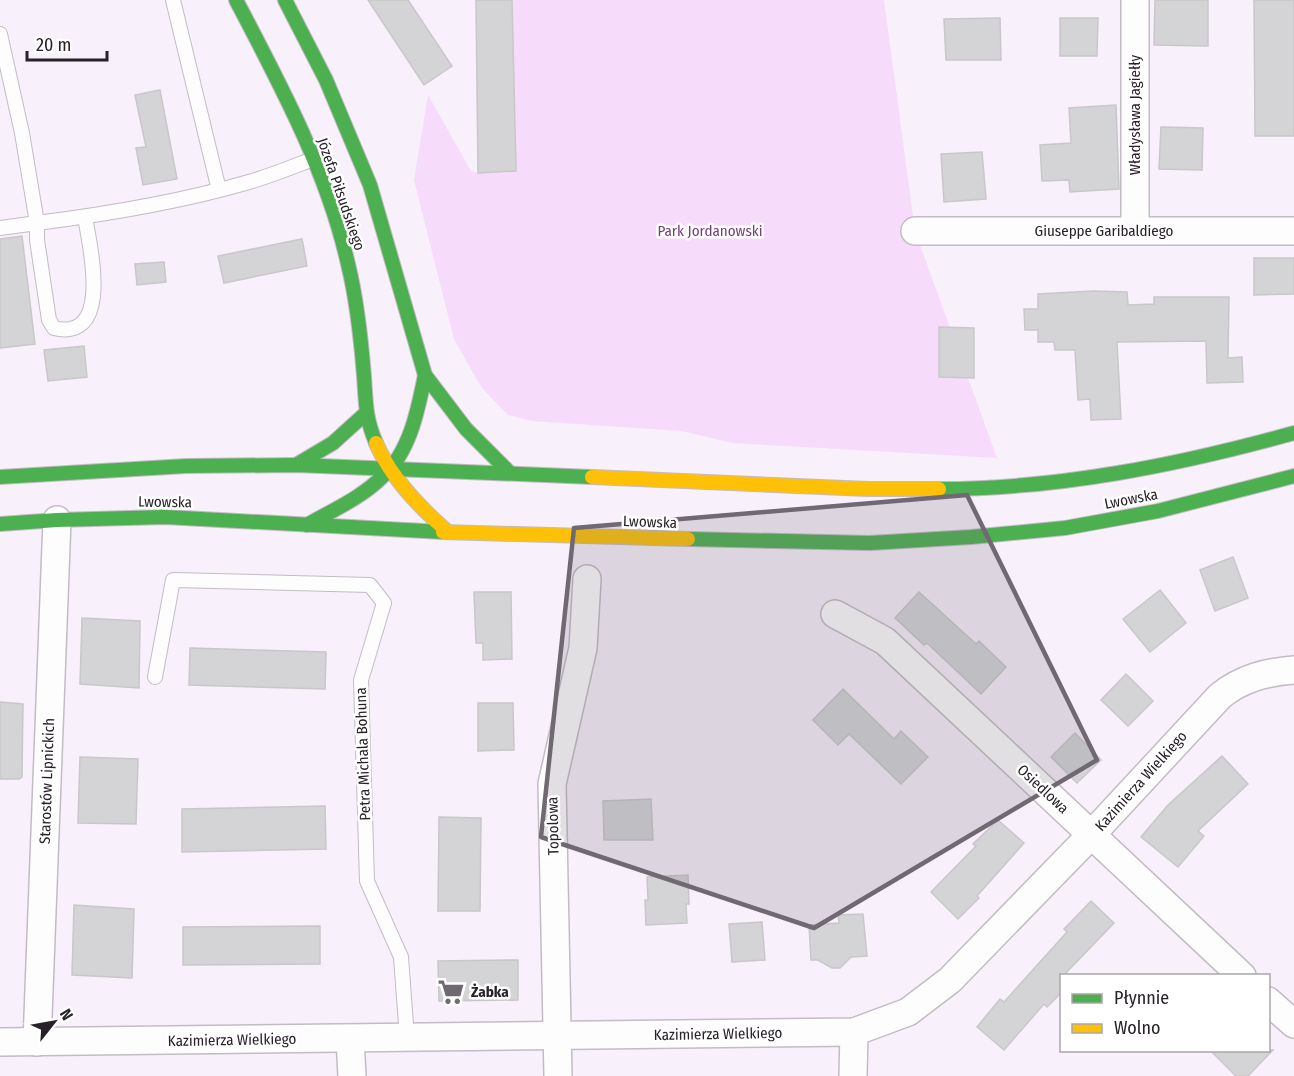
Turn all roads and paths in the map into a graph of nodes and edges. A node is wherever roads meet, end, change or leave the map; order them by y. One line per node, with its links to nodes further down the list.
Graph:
1 (173, 0): 7 (lane)
2 (236, 0): 6 (main road, Józefa Piłsudskiego)
3 (285, 0): 14 (main road, Józefa Piłsudskiego)
4 (1135, 0): 11 (street, Władysława Jagiełły)
5 (0, 34): 9 (lane)
6 (313, 159): 7 (lane); 15 (main road, Józefa Piłsudskiego)
7 (219, 190): 8 (lane)
8 (85, 217): 9 (lane); 9 (lane)
9 (37, 223): 10 (lane)
10 (0, 228)
11 (1135, 230): 12 (street, Giuseppe Garibaldiego); 13 (street, Giuseppe Garibaldiego)
12 (915, 231)
13 (1294, 231)
14 (425, 375): 18 (main road, Józefa Piłsudskiego); 19 (main road, Józefa Piłsudskiego)
15 (365, 414): 17 (main road); 18 (main road, Józefa Piłsudskiego)
16 (1294, 433): 19 (main road, Lwowska)
17 (296, 465): 18 (main road, Lwowska); 21 (main road, Lwowska)
18 (391, 468): 19 (main road, Lwowska); 24 (main road, Józefa Piłsudskiego); 25 (main road, Józefa Piłsudskiego)
19 (510, 472)
20 (1294, 476): 25 (main road, Lwowska)
21 (0, 477)
22 (57, 520): 23 (main road, Lwowska); 24 (main road, Lwowska); 39 (street, Starostów Lipnickich)
23 (0, 524)
24 (307, 525): 25 (main road, Lwowska)
25 (448, 532)
26 (587, 579): 35 (street, Topolowa)
27 (835, 614): 30 (street, Osiedlowa)
28 (1294, 670): 30 (street, Kazimierza Wielkiego)
29 (155, 676): 36 (lane, Petra Michala Bohuna)
30 (1091, 835): 31 (street, Osiedlowa); 34 (street, Kazimierza Wielkiego)
31 (1241, 974)
32 (1270, 1001): 33 (street)
33 (1294, 1024)
34 (854, 1032): 35 (street, Kazimierza Wielkiego); 42 (street)
35 (555, 1036): 36 (street, Kazimierza Wielkiego); 41 (street, Topolowa)
36 (407, 1038): 37 (street, Kazimierza Wielkiego)
37 (350, 1039): 39 (street, Kazimierza Wielkiego); 40 (street)
38 (0, 1042): 39 (street, Kazimierza Wielkiego)
39 (37, 1042)
40 (352, 1076)
41 (558, 1076)
42 (854, 1076)

